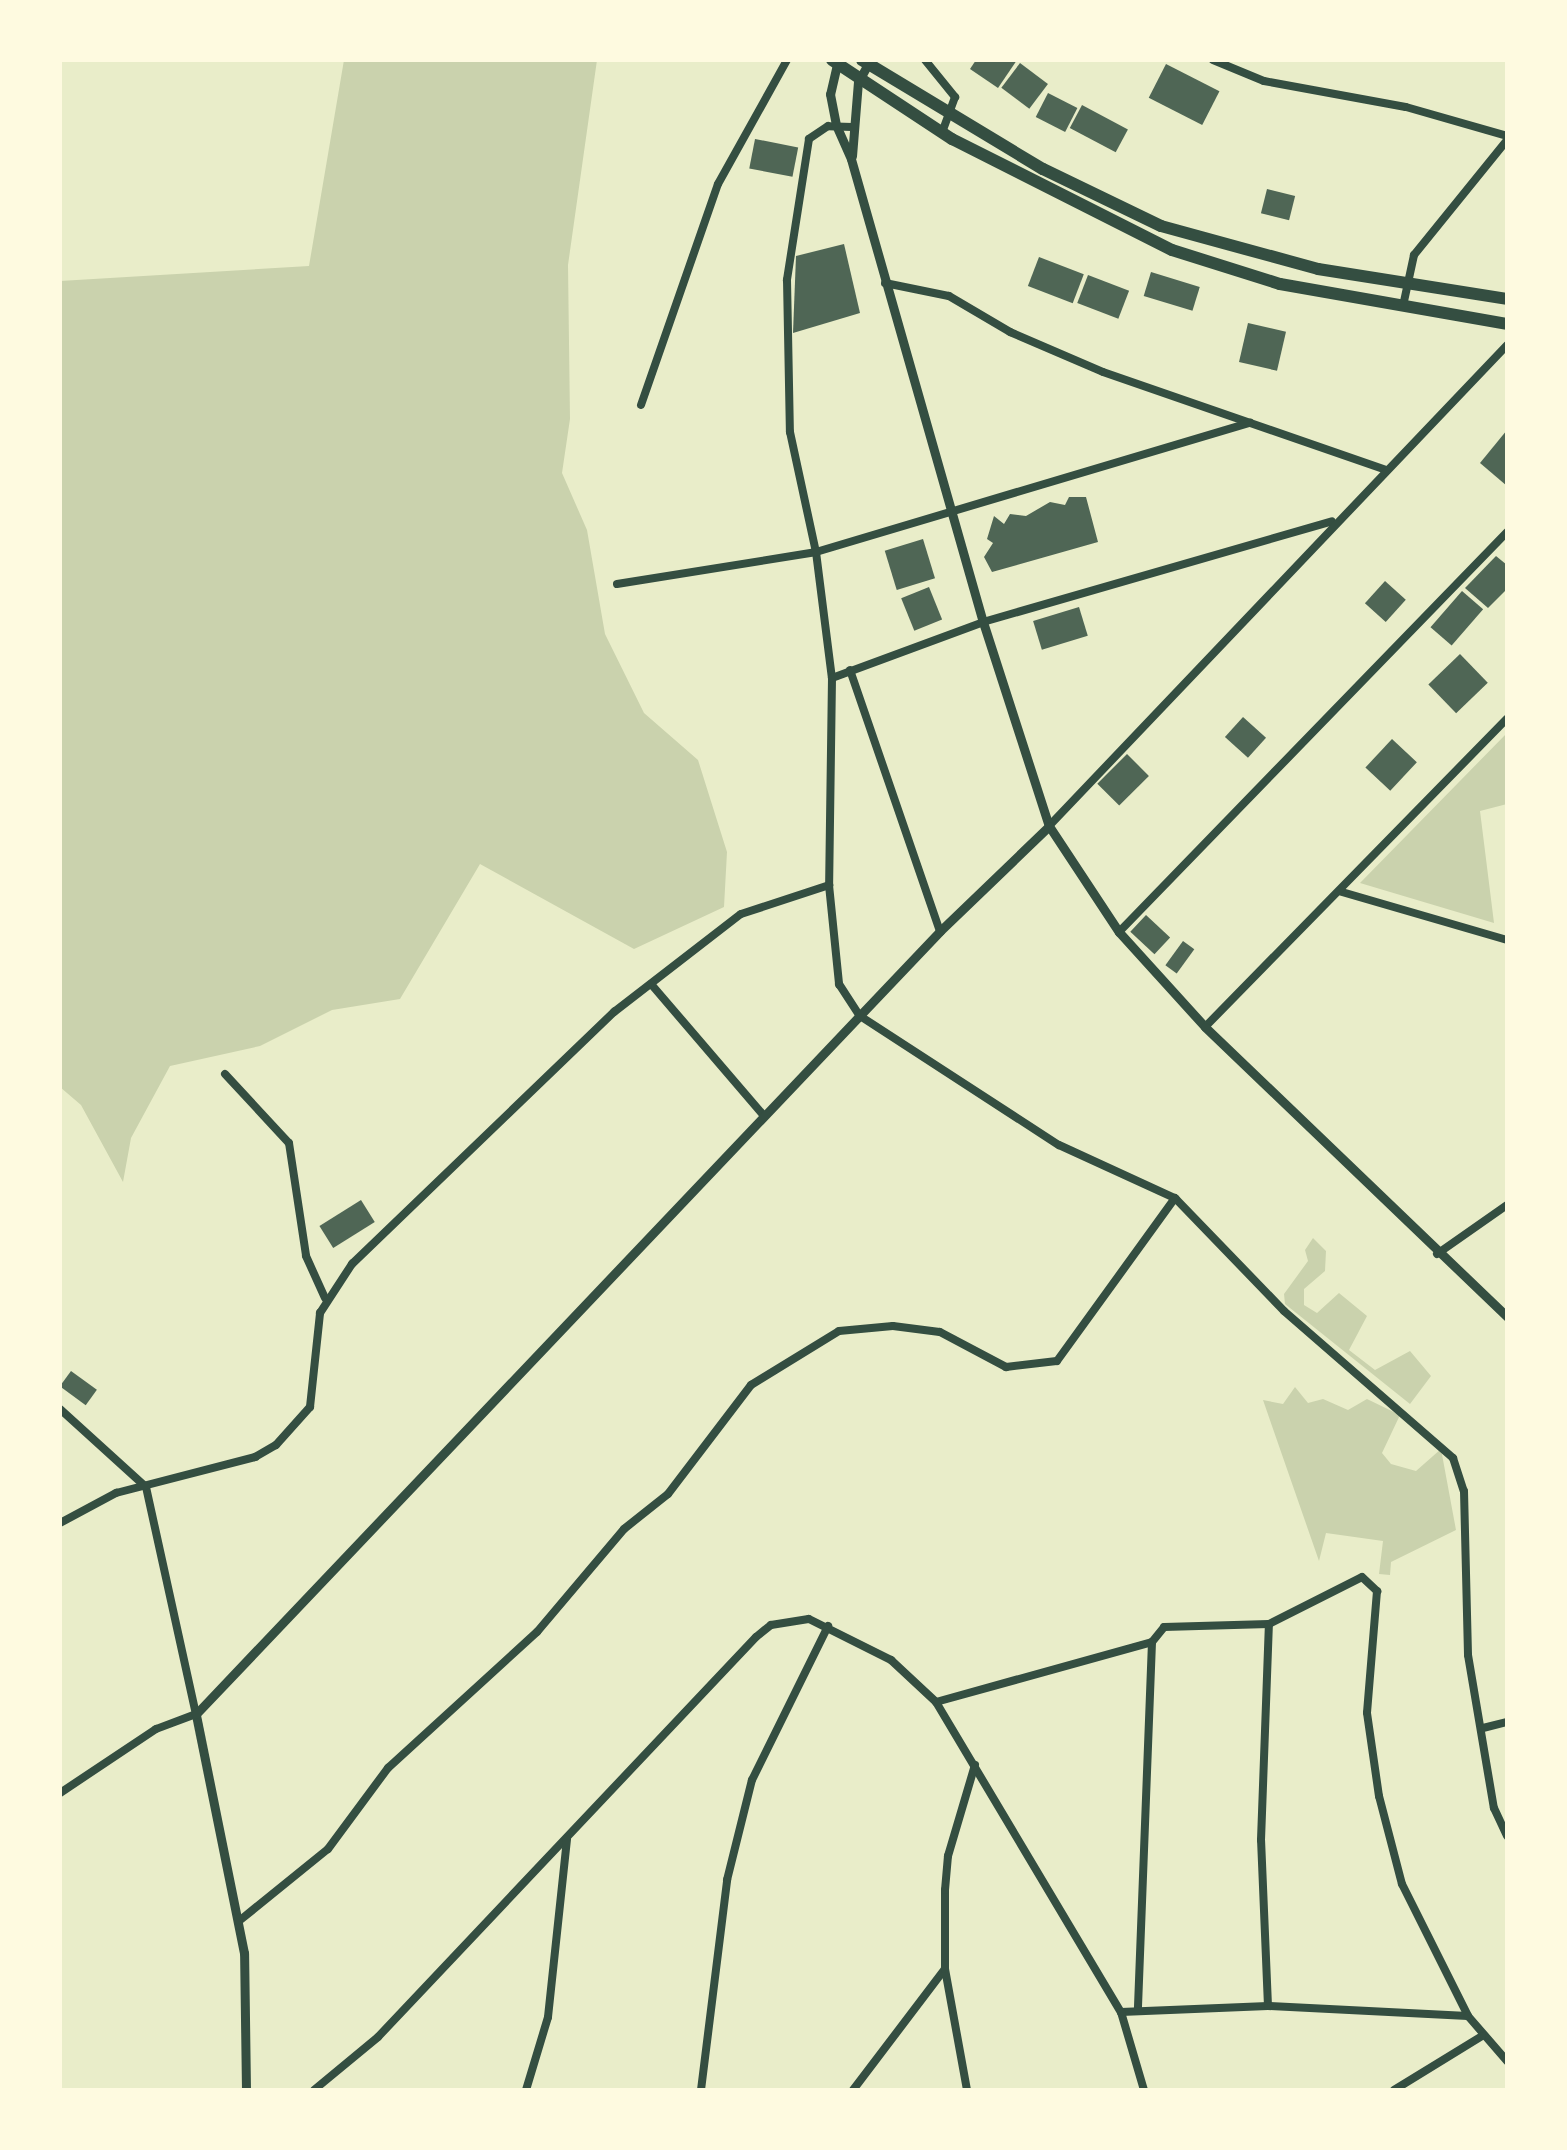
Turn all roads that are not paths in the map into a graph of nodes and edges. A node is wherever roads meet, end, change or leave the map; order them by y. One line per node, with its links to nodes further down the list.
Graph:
1 (787, 60): 19 (street)
2 (924, 60): 7 (street)
3 (1212, 60): 11 (street)
4 (835, 61): 6 (highway); 8 (street)
5 (865, 62): 6 (street); 7 (highway)
6 (858, 82): 9 (street); 10 (highway)
7 (952, 117): 10 (street); 13 (highway)
8 (836, 125): 9 (street); 12 (street); 25 (street)
9 (852, 128): 12 (street)
10 (942, 133): 16 (highway)
11 (1507, 138): 13 (street)
12 (852, 159): 14 (street)
13 (1407, 283): 15 (highway); 16 (street)
14 (885, 284): 20 (street); 22 (street)
15 (1507, 299)
16 (1403, 306): 17 (highway)
17 (1507, 324)
18 (1507, 345): 21 (street)
19 (641, 405)
20 (1250, 424): 21 (street); 22 (street)
21 (1386, 470): 23 (street)
22 (952, 512): 25 (street); 27 (street)
23 (1336, 520): 27 (street); 31 (street)
24 (1507, 532): 35 (street)
25 (816, 552): 26 (street); 29 (street)
26 (617, 584)
27 (983, 622): 28 (street); 31 (street)
28 (850, 670): 29 (street); 34 (street)
29 (832, 678): 32 (street)
30 (1507, 718): 33 (street)
31 (1049, 826): 34 (street); 35 (street)
32 (830, 885): 37 (street); 38 (street)
33 (1342, 892): 36 (street); 39 (street)
34 (940, 930): 38 (street)
35 (1119, 932): 39 (street)
36 (1507, 940)
37 (651, 984): 41 (street); 45 (street)
38 (860, 1016): 41 (street); 42 (street)
39 (1205, 1026): 44 (street)
40 (225, 1074): 45 (street)
41 (764, 1116): 54 (street)
42 (1175, 1198): 56 (street); 61 (street)
43 (1507, 1205): 44 (street)
44 (1437, 1254): 46 (street)
45 (325, 1298): 48 (street)
46 (1507, 1318)
47 (60, 1409): 48 (street)
48 (146, 1487): 49 (street); 54 (street)
49 (60, 1523)
50 (1270, 1624): 52 (street); 63 (street); 66 (street)
51 (828, 1626): 53 (street); 60 (street); 72 (street)
52 (1152, 1642): 53 (street); 64 (street)
53 (936, 1702): 57 (street)
54 (196, 1714): 58 (street); 61 (street)
55 (1507, 1722): 56 (street)
56 (1483, 1728): 59 (street)
57 (975, 1765): 62 (street); 65 (street)
58 (60, 1793)
59 (1507, 1836)
60 (567, 1839): 70 (street); 71 (street)
61 (238, 1922): 69 (street)
62 (945, 1969): 73 (street); 74 (street)
63 (1268, 2006): 64 (street); 66 (street)
64 (1138, 2011): 65 (street)
65 (1121, 2012): 75 (street)
66 (1468, 2016): 67 (street)
67 (1482, 2036): 68 (street); 76 (street)
68 (1507, 2061)
69 (246, 2090)
70 (314, 2090)
71 (526, 2090)
72 (700, 2090)
73 (853, 2090)
74 (967, 2090)
75 (1144, 2090)
76 (1394, 2090)

